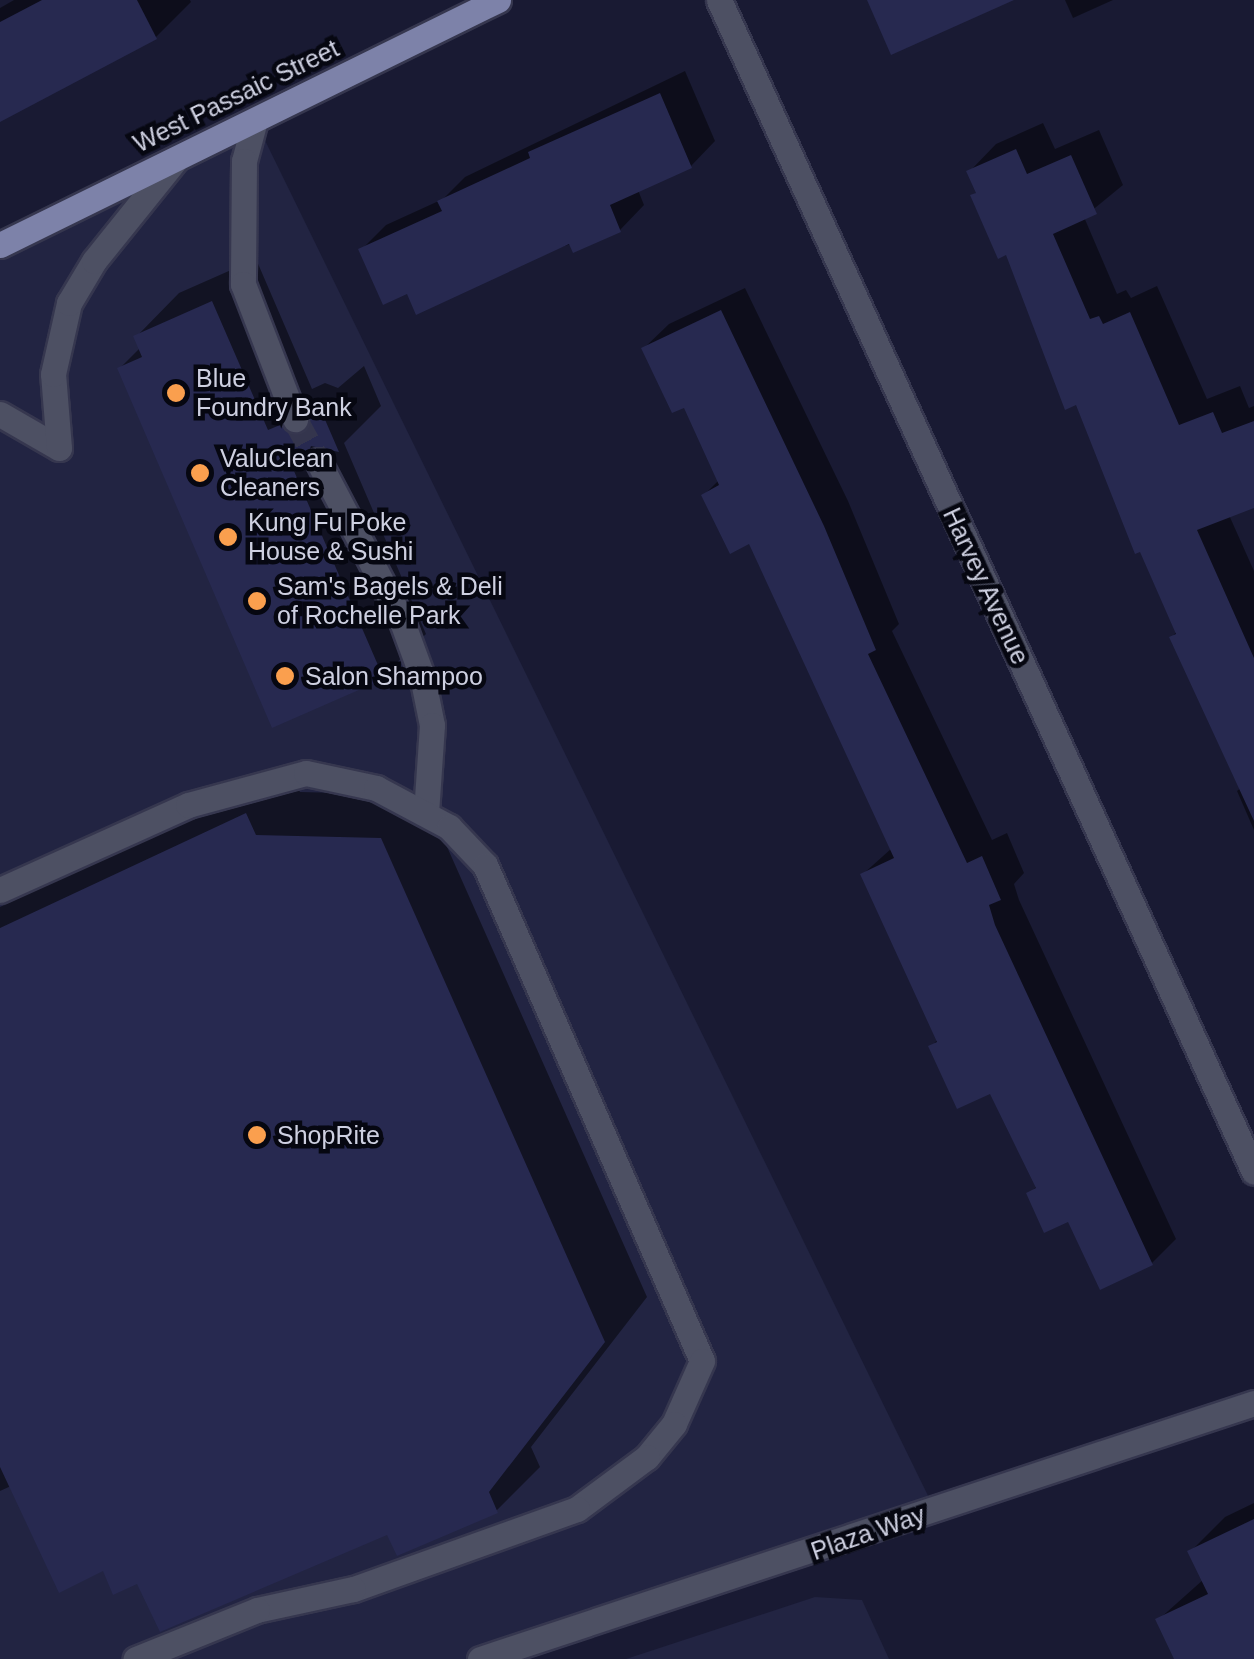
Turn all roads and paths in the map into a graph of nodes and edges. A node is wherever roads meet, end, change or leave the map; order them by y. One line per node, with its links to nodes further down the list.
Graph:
1 (498, 0): 3 (main road, West Passaic Street)
2 (719, 0): 11 (street, Harvey Avenue)
3 (254, 120): 4 (main road, West Passaic Street); 7 (street)
4 (176, 159): 5 (main road, West Passaic Street); 6 (street)
5 (0, 245)
6 (0, 414)
7 (295, 418)
8 (318, 461): 9 (street)
9 (426, 813): 10 (street); 13 (street)
10 (0, 890)
11 (1254, 1172)
12 (1254, 1402): 14 (street, Plaza Way)
13 (136, 1659)
14 (480, 1659)

